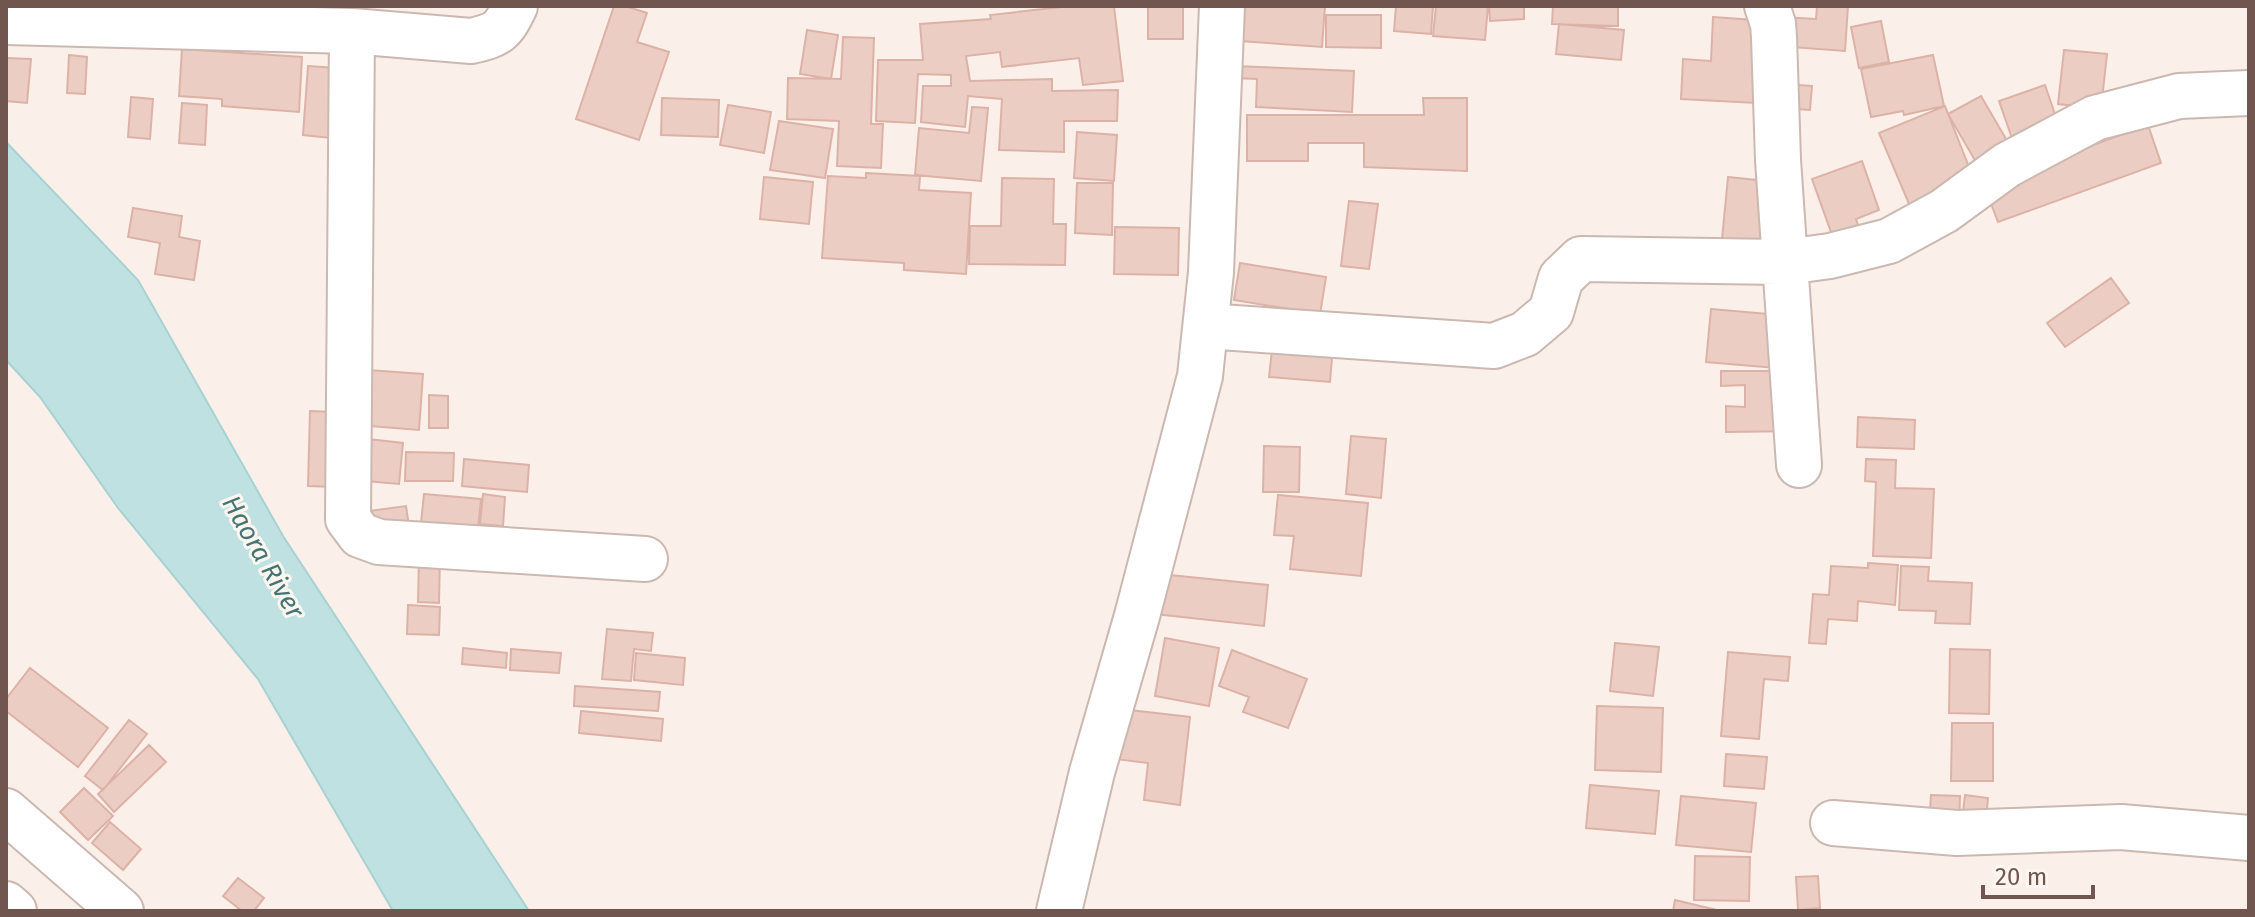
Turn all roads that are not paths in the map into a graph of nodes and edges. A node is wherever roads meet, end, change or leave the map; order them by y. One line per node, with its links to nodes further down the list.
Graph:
1 (515, 6): 5 (street)
2 (1222, 6): 8 (street)
3 (1767, 6): 7 (street)
4 (6, 22): 5 (street)
5 (352, 31): 10 (street)
6 (2249, 93): 7 (street)
7 (1786, 262): 8 (street); 9 (street)
8 (1206, 326): 17 (street)
9 (1799, 465)
10 (645, 559)
11 (6, 811): 16 (street)
12 (1833, 823): 13 (street)
13 (2249, 838)
14 (6, 904): 15 (street)
15 (14, 911)
16 (121, 911)
17 (1059, 911)

